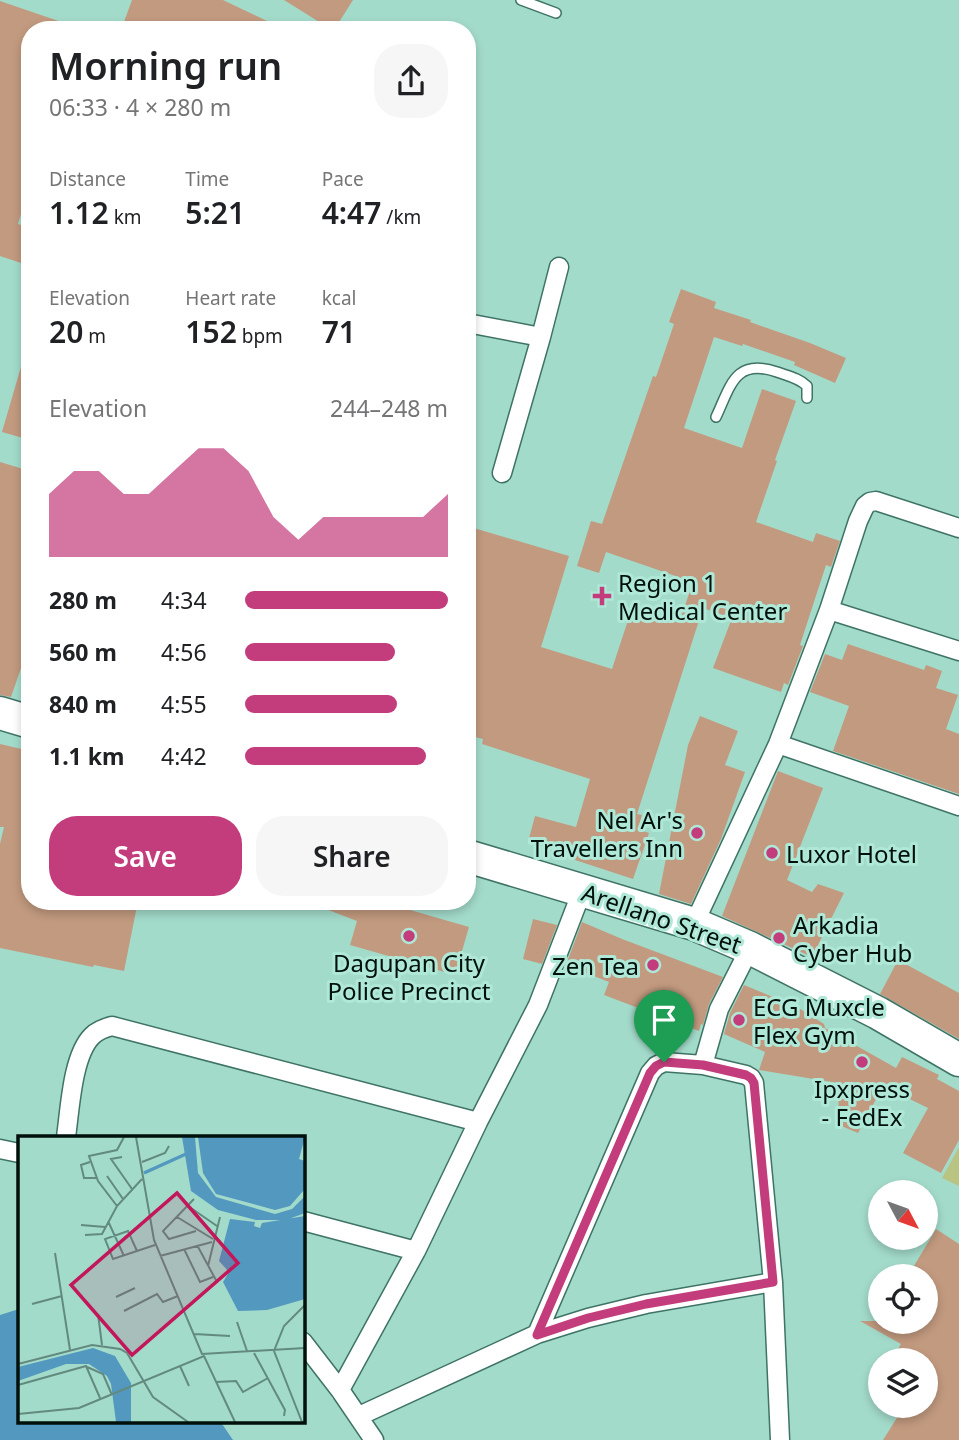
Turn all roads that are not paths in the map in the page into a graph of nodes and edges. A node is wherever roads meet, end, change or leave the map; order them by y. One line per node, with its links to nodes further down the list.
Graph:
1 (521, 0): 2 (lane)
2 (556, 13)
3 (559, 267): 5 (street)
4 (476, 325): 5 (street)
5 (541, 337): 8 (street)
6 (807, 398): 7 (lane)
7 (716, 417)
8 (502, 473)
9 (959, 528): 10 (street)
10 (829, 610): 11 (street); 14 (street)
11 (959, 651)
12 (0, 713): 13 (highway)
13 (21, 719)
14 (778, 744): 15 (street); 18 (street)
15 (959, 806)
16 (476, 859): 17 (highway, Arellano Street)
17 (582, 891): 18 (highway, Arellano Street); 22 (street)
18 (694, 924): 19 (highway, Arellano Street)
19 (750, 948): 20 (highway, Arellano Street); 21 (street)
20 (959, 1060)
21 (703, 1065): 28 (street); 29 (street)
22 (478, 1122): 23 (street); 27 (street)
23 (66, 1136)
24 (0, 1149): 25 (street)
25 (18, 1153)
26 (304, 1221): 27 (street)
27 (416, 1251): 31 (street)
28 (773, 1282): 29 (street); 34 (street)
29 (537, 1335): 32 (street)
30 (304, 1343): 31 (street)
31 (340, 1390): 32 (street)
32 (359, 1416): 33 (street)
33 (374, 1440)
34 (780, 1440)

